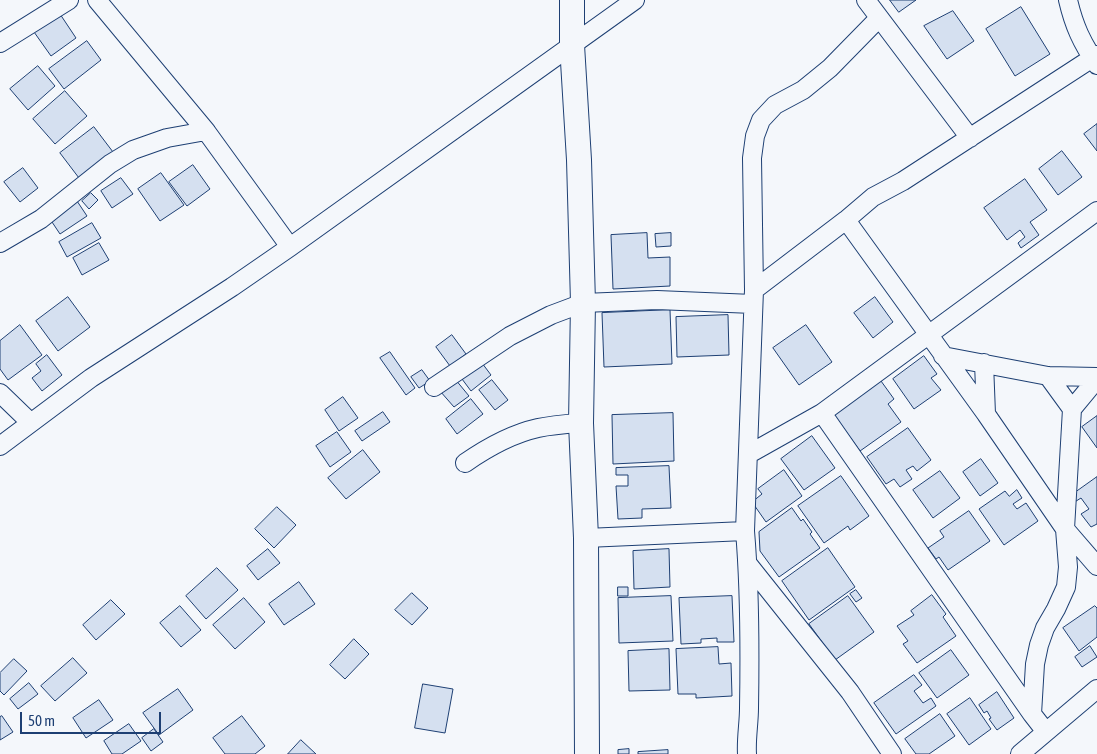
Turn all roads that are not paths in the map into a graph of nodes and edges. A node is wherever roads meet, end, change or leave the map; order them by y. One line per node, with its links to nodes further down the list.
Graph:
1 (69, 0): 8 (street)
2 (97, 0): 11 (street)
3 (572, 0): 9 (street)
4 (635, 0): 9 (street)
5 (866, 0): 7 (street)
6 (1068, 0): 10 (street)
7 (879, 18): 12 (street); 17 (street)
8 (0, 43)
9 (572, 45): 16 (street); 18 (street)
10 (1096, 59): 12 (street)
11 (206, 131): 15 (street); 16 (street)
12 (970, 138): 14 (street)
13 (1097, 211): 19 (street)
14 (846, 220): 17 (street); 19 (street)
15 (0, 243)
16 (290, 247): 29 (street)
17 (754, 297): 18 (street); 32 (street)
18 (583, 303): 24 (street); 30 (street)
19 (929, 336): 20 (street); 27 (street)
20 (943, 356): 21 (street); 28 (street)
21 (984, 363): 22 (street); 28 (street)
22 (1048, 376): 23 (street); 26 (street)
23 (1097, 378): 26 (street)
24 (434, 386)
25 (0, 393): 29 (street)
26 (1072, 409): 34 (street)
27 (822, 413): 32 (street); 40 (street)
28 (986, 414): 34 (street)
29 (30, 422): 31 (street)
30 (581, 423): 33 (street); 36 (street)
31 (0, 446)
32 (749, 454): 35 (street)
33 (465, 463)
34 (1066, 529): 38 (street); 40 (street)
35 (745, 531): 36 (street); 37 (street)
36 (586, 538): 42 (street)
37 (748, 564): 43 (street); 44 (street)
38 (1097, 566)
39 (1097, 689): 41 (street)
40 (1032, 714): 41 (street)
41 (1046, 732): 45 (street)
42 (587, 754)
43 (747, 754)
44 (892, 754)
45 (1020, 754)

